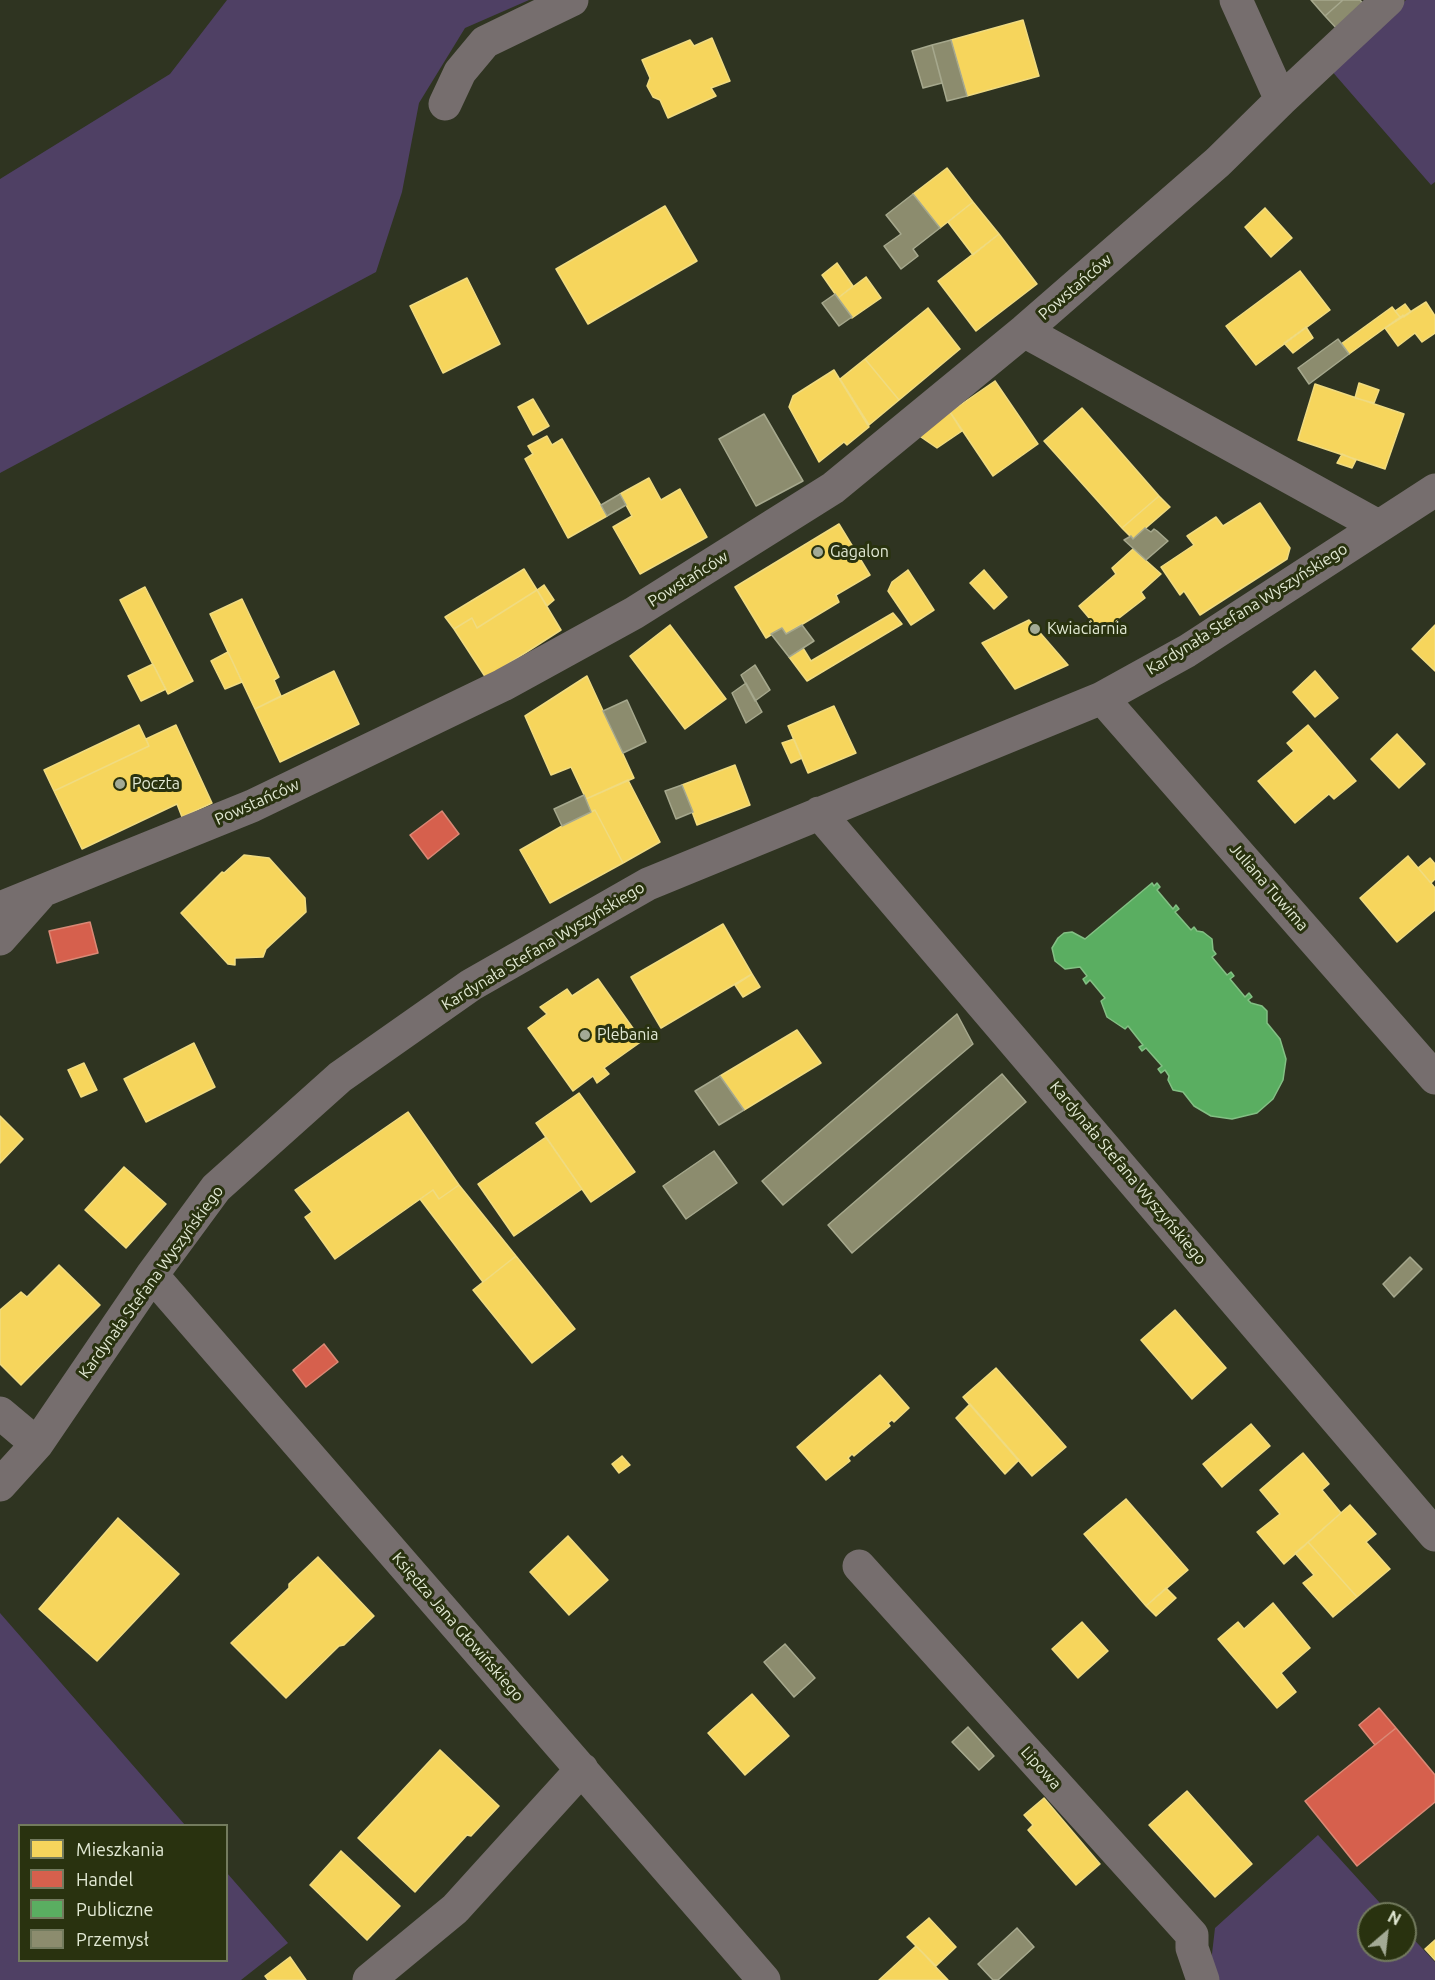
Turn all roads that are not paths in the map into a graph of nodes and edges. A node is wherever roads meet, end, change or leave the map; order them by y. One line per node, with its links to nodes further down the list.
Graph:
1 (572, 0): 5 (street)
2 (1236, 0): 4 (street)
3 (1388, 0): 4 (street, Powstańców)
4 (1281, 100): 6 (street, Powstańców)
5 (445, 104)
6 (1024, 331): 8 (street); 11 (street, Powstańców)
7 (1435, 490): 8 (street, Kardynała Stefana Wyszyńskiego)
8 (1378, 526): 9 (street, Kardynała Stefana Wyszyńskiego)
9 (1102, 698): 10 (street, Kardynała Stefana Wyszyńskiego); 14 (street, Juliana Tuwima)
10 (819, 813): 15 (street, Kardynała Stefana Wyszyńskiego); 19 (street, Kardynała Stefana Wyszyńskiego)
11 (43, 890): 12 (street, Powstańców); 13 (street)
12 (0, 908)
13 (0, 939)
14 (1435, 1078)
15 (152, 1275): 17 (street, Kardynała Stefana Wyszyńskiego); 21 (street, Księdza Jana Głowińskiego)
16 (0, 1413): 17 (street)
17 (37, 1444): 18 (street, Kardynała Stefana Wyszyńskiego)
18 (0, 1485)
19 (1435, 1535)
20 (859, 1566): 24 (street, Lipowa)
21 (582, 1769): 22 (street); 23 (street, Księdza Jana Głowińskiego)
22 (369, 1980)
23 (764, 1980)
24 (1203, 1980)

